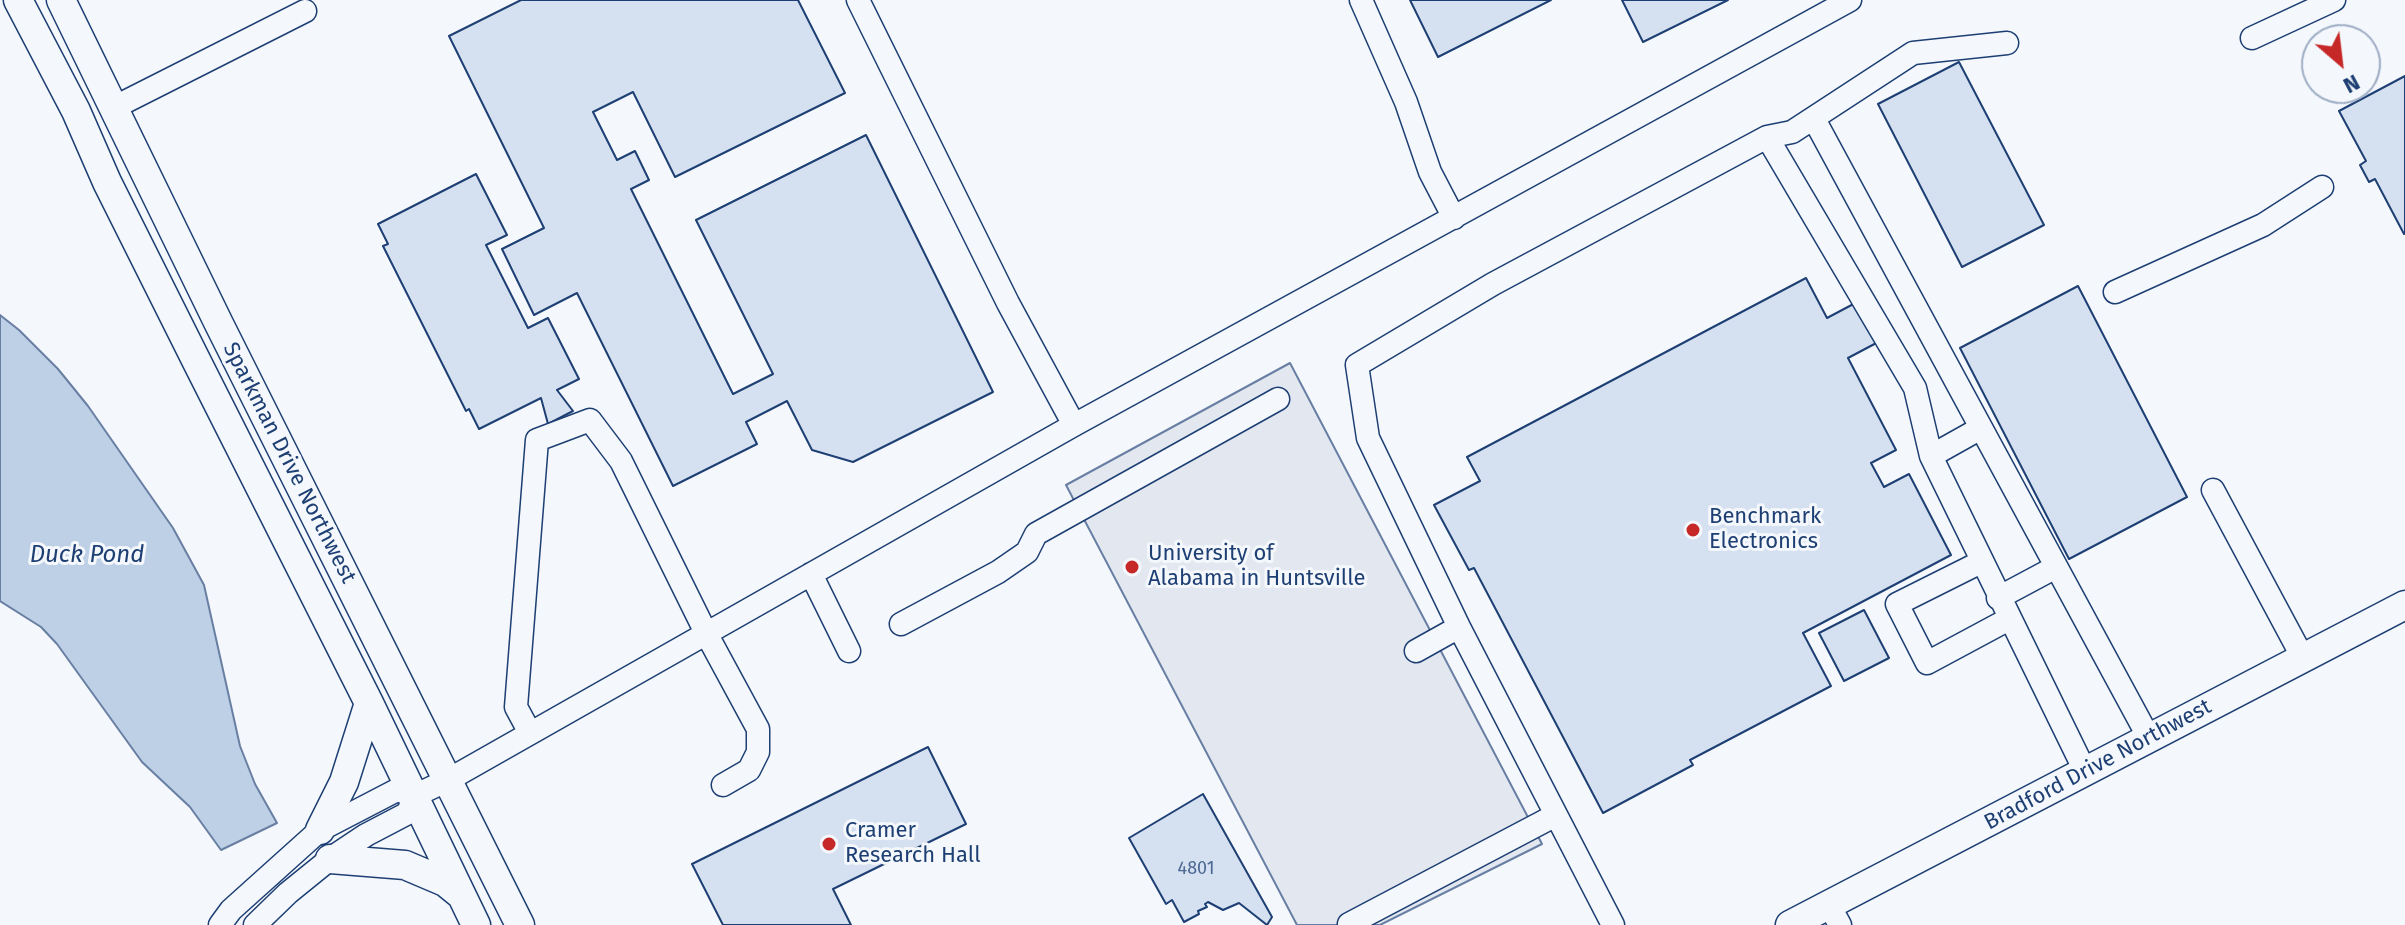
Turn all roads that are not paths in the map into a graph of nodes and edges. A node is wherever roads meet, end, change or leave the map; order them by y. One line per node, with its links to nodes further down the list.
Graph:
1 (18, 0): 33 (main road, Sparkman Drive Northwest)
2 (61, 0): 10 (main road, Sparkman Drive Northwest)
3 (858, 0): 17 (street)
4 (1361, 0): 14 (street)
5 (1850, 0): 14 (street)
6 (2334, 0): 8 (street)
7 (305, 11): 10 (street)
8 (2252, 38)
9 (2007, 43): 11 (street)
10 (115, 107): 37 (main road, Sparkman Drive Northwest)
11 (1814, 119): 12 (street); 18 (street)
12 (1767, 137): 19 (street); 28 (street)
13 (2322, 187): 15 (street)
14 (1454, 218): 17 (street)
15 (2115, 292)
16 (1278, 399): 27 (street)
17 (1074, 425): 23 (street)
18 (1981, 428): 19 (street); 22 (street)
19 (1931, 456): 21 (street)
20 (2213, 490): 32 (street)
21 (1981, 562): 24 (street); 26 (street)
22 (2056, 567): 24 (street); 35 (street)
23 (811, 574): 29 (street); 30 (street)
24 (1998, 598): 26 (street)
25 (2405, 605): 32 (main road, Bradford Drive Northwest)
26 (2009, 619): 36 (street)
27 (901, 624)
28 (1459, 627): 31 (street); 40 (street)
29 (706, 633): 34 (street); 34 (street); 38 (street)
30 (849, 651)
31 (1416, 651)
32 (2303, 658): 35 (main road, Bradford Drive Northwest)
33 (369, 703): 39 (main road, Sparkman Drive Northwest); 41 (main road)
34 (530, 733): 37 (street)
35 (2149, 738): 36 (main road, Bradford Drive Northwest)
36 (2085, 771): 44 (main road, Bradford Drive Northwest)
37 (448, 780): 39 (street); 49 (main road, Sparkman Drive Northwest)
38 (723, 785)
39 (414, 796): 41 (street); 42 (street); 43 (main road, Sparkman Drive Northwest)
40 (1556, 815): 45 (street); 50 (street)
41 (320, 830): 46 (street)
42 (330, 859): 43 (main road); 47 (street)
43 (462, 896): 48 (main road, Sparkman Drive Northwest)
44 (1835, 915): 51 (main road, Bradford Drive Northwest)
45 (1349, 924)
46 (220, 925)
47 (255, 925)
48 (476, 925)
49 (520, 925)
50 (1613, 925)
51 (1790, 925)

